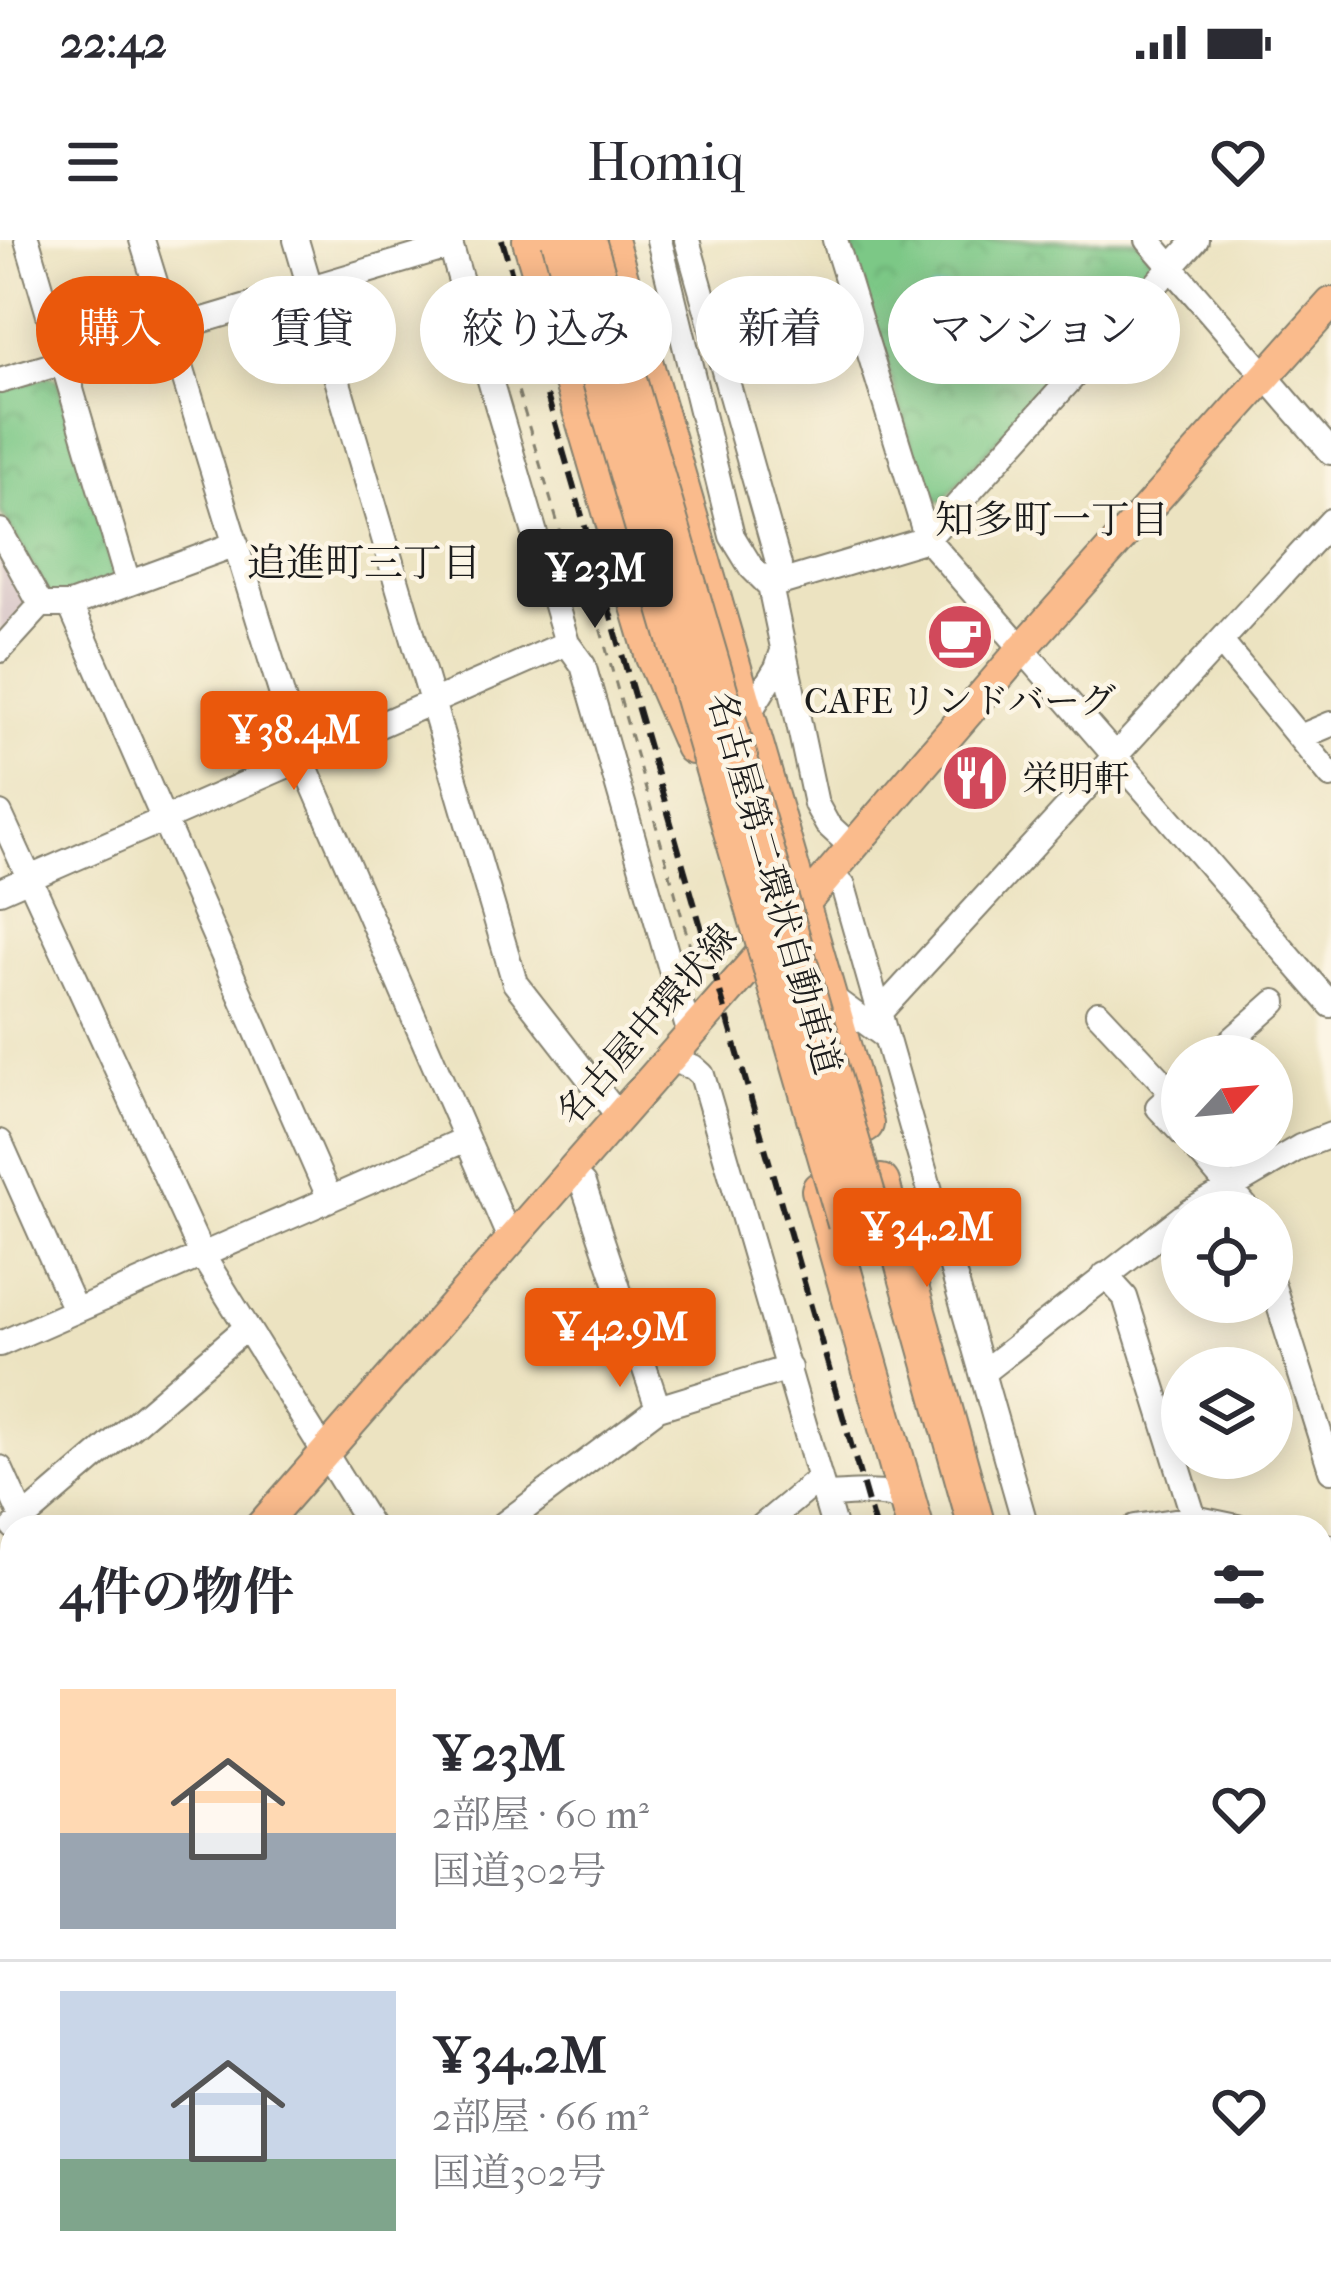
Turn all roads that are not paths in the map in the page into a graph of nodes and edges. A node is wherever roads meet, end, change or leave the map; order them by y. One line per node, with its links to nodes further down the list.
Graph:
1 (27, 240): 17 (street)
2 (142, 240): 18 (street)
3 (296, 240): 19 (street)
4 (531, 240): 47 (highway)
5 (546, 240): 47 (highway)
6 (560, 240): 101 (highway, 名古屋第二環状自動車道, bridge)
7 (587, 240): 103 (highway, 名古屋第二環状自動車道, bridge)
8 (609, 240): 28 (highway)
9 (625, 240): 28 (highway)
10 (659, 240): 35 (street)
11 (687, 240): 35 (street)
12 (835, 240): 32 (street)
13 (1148, 240): 16 (street)
14 (1196, 240): 16 (street)
15 (450, 243): 20 (street); 39 (street)
16 (1171, 268): 23 (street); 32 (street)
17 (37, 276)
18 (153, 276)
19 (307, 276)
20 (350, 276)
21 (1331, 303): 23 (main road, 名古屋中環状線)
22 (36, 371): 24 (street)
23 (1265, 376): 29 (street); 41 (main road, 名古屋中環状線)
24 (0, 381)
25 (68, 384): 34 (street)
26 (186, 384): 33 (street)
27 (339, 384): 43 (street)
28 (657, 410): 44 (highway)
29 (1331, 452)
30 (1331, 521): 38 (street)
31 (0, 531): 36 (street)
32 (927, 539): 35 (street); 41 (street)
33 (236, 544): 34 (street); 48 (street)
34 (128, 583): 37 (street)
35 (770, 586): 40 (street)
36 (41, 605): 37 (street); 42 (street)
37 (70, 605): 52 (street)
38 (1221, 642): 46 (street); 49 (street)
39 (566, 643): 43 (street); 64 (street)
40 (783, 649): 44 (street); 53 (street)
41 (1022, 649): 49 (street); 53 (main road, 名古屋中環状線)
42 (0, 650)
43 (431, 701): 48 (street); 68 (street)
44 (747, 716): 57 (highway)
45 (1331, 724): 46 (street)
46 (1300, 737): 50 (street)
47 (693, 746): 58 (highway)
48 (301, 757): 52 (street); 70 (street)
49 (1115, 758): 61 (street); 63 (street)
50 (1331, 776)
51 (0, 814): 54 (street)
52 (164, 818): 54 (street); 77 (street)
53 (851, 846): 57 (main road, 名古屋中環状線)
54 (29, 878): 56 (street); 80 (street)
55 (843, 886): 63 (street)
56 (0, 891)
57 (801, 903): 58 (main road, 名古屋中環状線); 59 (highway)
58 (754, 962): 64 (main road, 名古屋中環状線); 102 (highway)
59 (827, 994): 63 (street); 104 (highway)
60 (1275, 1002): 65 (street)
61 (1331, 1005)
62 (1098, 1013): 67 (street)
63 (882, 1025): 87 (street)
64 (690, 1035): 66 (main road, 名古屋中環状線)
65 (1238, 1035)
66 (668, 1059): 68 (main road, 名古屋中環状線); 86 (street)
67 (1161, 1073)
68 (617, 1114): 73 (main road, 名古屋中環状線)
69 (1331, 1135): 74 (street)
70 (464, 1140): 77 (street); 79 (street)
71 (0, 1142): 82 (street)
72 (1213, 1167): 74 (street)
73 (569, 1171): 79 (main road, 名古屋中環状線); 88 (street)
74 (1230, 1185): 75 (street); 76 (street)
75 (1221, 1191)
76 (1234, 1191)
77 (329, 1197): 80 (street)
78 (1161, 1232): 81 (street)
79 (510, 1239): 89 (main road, 名古屋中環状線)
80 (202, 1255): 82 (street); 84 (street)
81 (1105, 1275): 87 (street); 106 (street)
82 (75, 1310): 85 (street)
83 (1285, 1323): 91 (street)
84 (246, 1328): 89 (street); 94 (street)
85 (0, 1344)
86 (789, 1367): 88 (street); 92 (street)
87 (982, 1373): 105 (street)
88 (658, 1408): 97 (street)
89 (324, 1453): 95 (main road, 名古屋中環状線); 96 (street)
90 (0, 1468): 93 (street)
91 (1331, 1470)
92 (822, 1487): 98 (street); 99 (street); 100 (street)
93 (13, 1515)
94 (28, 1515)
95 (270, 1515)
96 (363, 1515)
97 (521, 1515)
98 (779, 1515)
99 (830, 1515)
100 (915, 1515)
101 (917, 1515)
102 (917, 1515)
103 (958, 1515)
104 (974, 1515)
105 (1023, 1515)
106 (1194, 1515)

